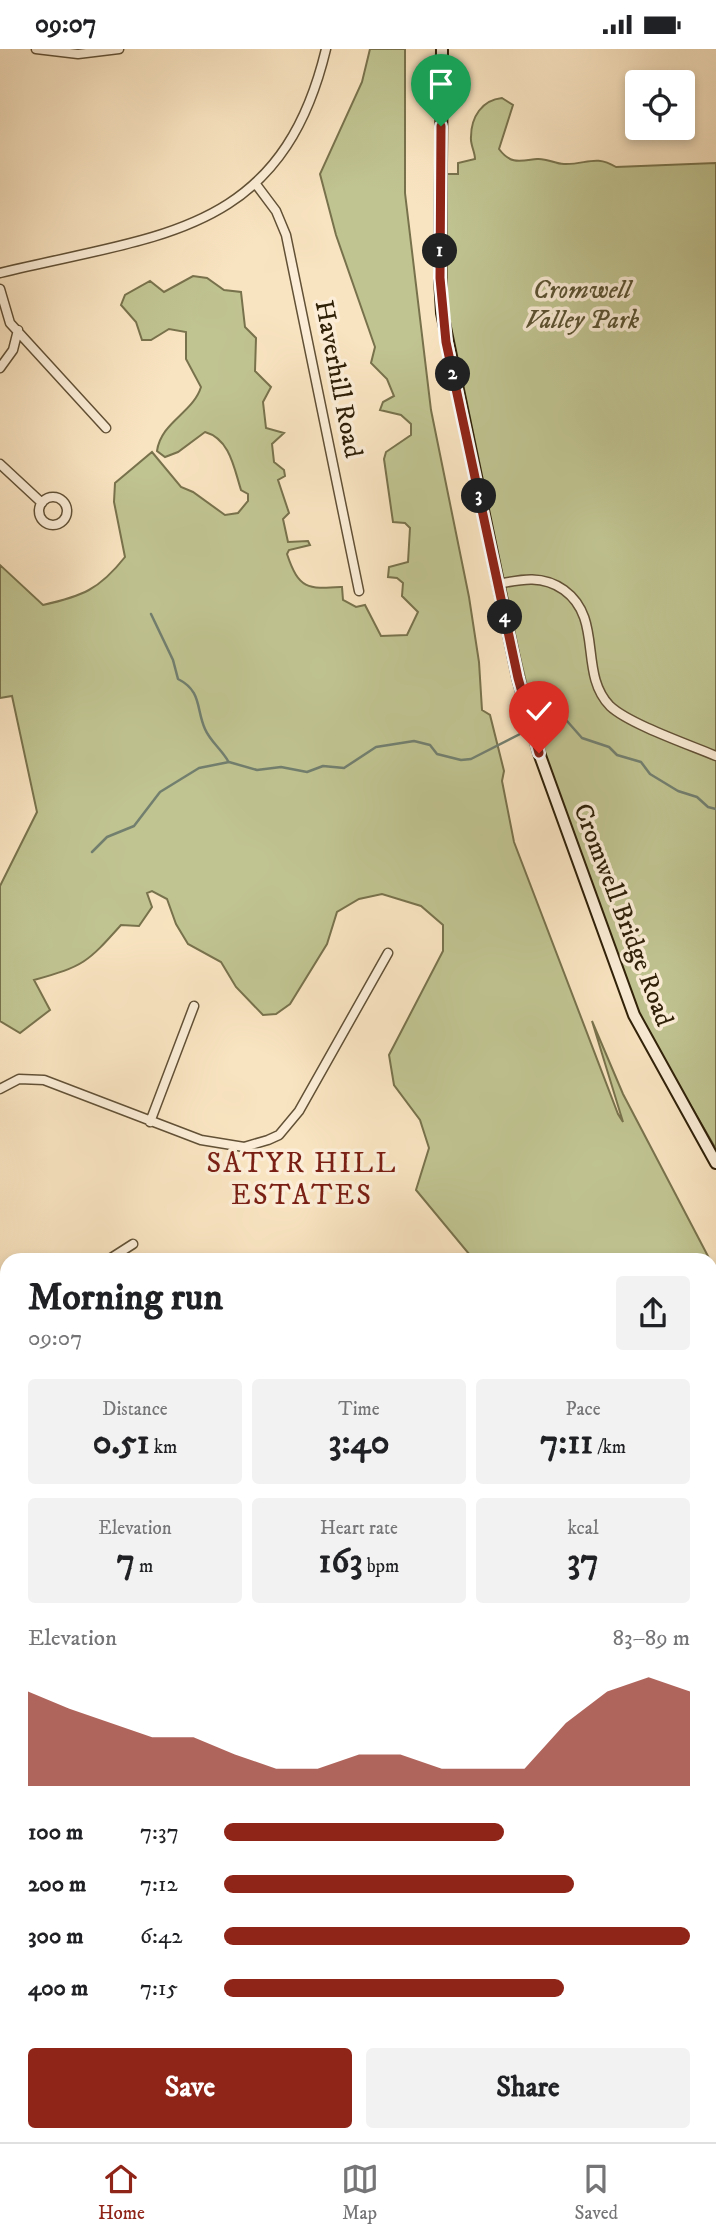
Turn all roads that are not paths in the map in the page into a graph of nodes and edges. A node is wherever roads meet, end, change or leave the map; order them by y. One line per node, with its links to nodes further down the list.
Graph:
1 (36, 49): 2 (street)
2 (119, 49)
3 (326, 49): 5 (street)
4 (442, 49): 13 (main road, Cromwell Bridge Road)
5 (256, 183): 6 (street); 14 (street, Haverhill Road)
6 (0, 273)
7 (0, 289): 8 (street)
8 (18, 330): 9 (street); 10 (street)
9 (0, 368)
10 (106, 428)
11 (0, 464): 12 (street)
12 (42, 503)
13 (498, 584): 15 (street); 20 (main road, Cromwell Bridge Road)
14 (359, 591)
15 (716, 756)
16 (388, 953): 19 (street)
17 (194, 1006): 19 (street)
18 (0, 1089): 19 (street)
19 (150, 1122)
20 (716, 1163)
21 (133, 1244): 22 (street)
22 (119, 1253)

